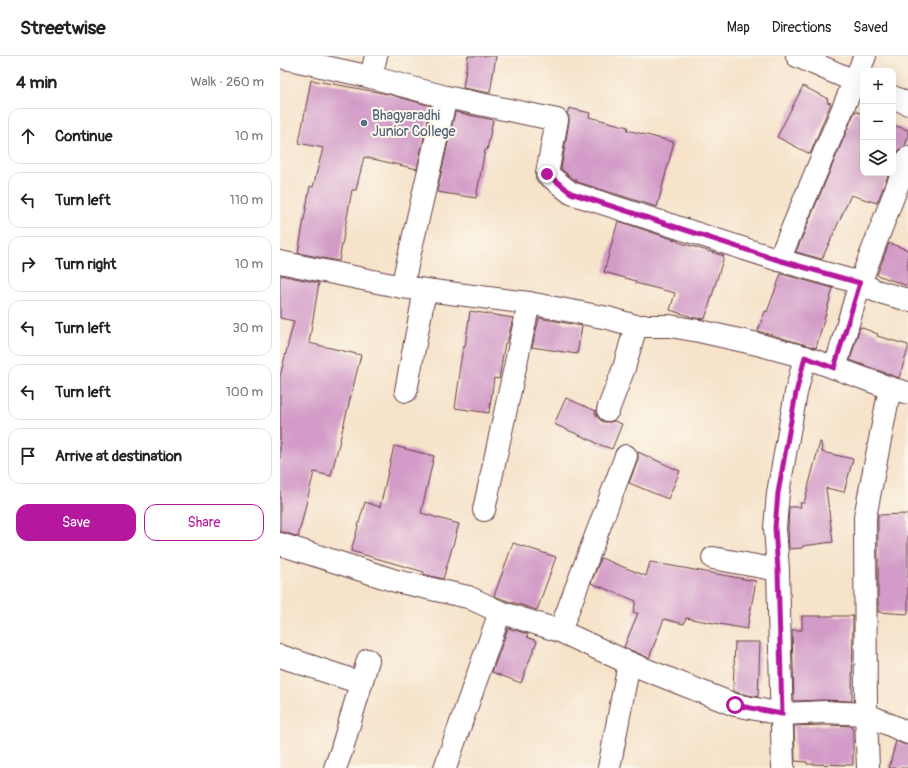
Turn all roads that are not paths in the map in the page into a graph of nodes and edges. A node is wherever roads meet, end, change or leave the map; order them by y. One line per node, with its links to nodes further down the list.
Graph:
1 (376, 56): 5 (street)
2 (797, 56): 6 (street)
3 (865, 56): 6 (street)
4 (280, 57): 5 (street)
5 (371, 77): 7 (street)
6 (859, 83): 11 (street)
7 (446, 96): 11 (street); 14 (street)
8 (896, 98): 9 (street)
9 (908, 104)
10 (908, 158): 13 (street)
11 (778, 260): 13 (street)
12 (280, 262): 14 (street)
13 (860, 283): 16 (street); 20 (street)
14 (402, 287): 15 (street)
15 (425, 290): 17 (street); 21 (street)
16 (908, 300)
17 (529, 303): 18 (street); 25 (street)
18 (636, 326): 19 (street); 23 (street)
19 (805, 357): 20 (street); 28 (street)
20 (834, 368): 22 (street)
21 (406, 391)
22 (899, 391): 36 (street)
23 (608, 410)
24 (626, 456): 30 (street)
25 (484, 510)
26 (280, 544): 29 (street)
27 (713, 558): 28 (street)
28 (778, 570): 35 (street)
29 (500, 612): 30 (street); 39 (street)
30 (560, 631): 33 (street)
31 (280, 656): 34 (street)
32 (368, 660): 34 (street)
33 (629, 663): 35 (street); 40 (street)
34 (361, 683): 38 (street)
35 (782, 714): 36 (street); 41 (street)
36 (866, 714): 37 (street); 42 (street)
37 (908, 733)
38 (335, 768)
39 (445, 768)
40 (609, 768)
41 (783, 768)
42 (868, 768)

